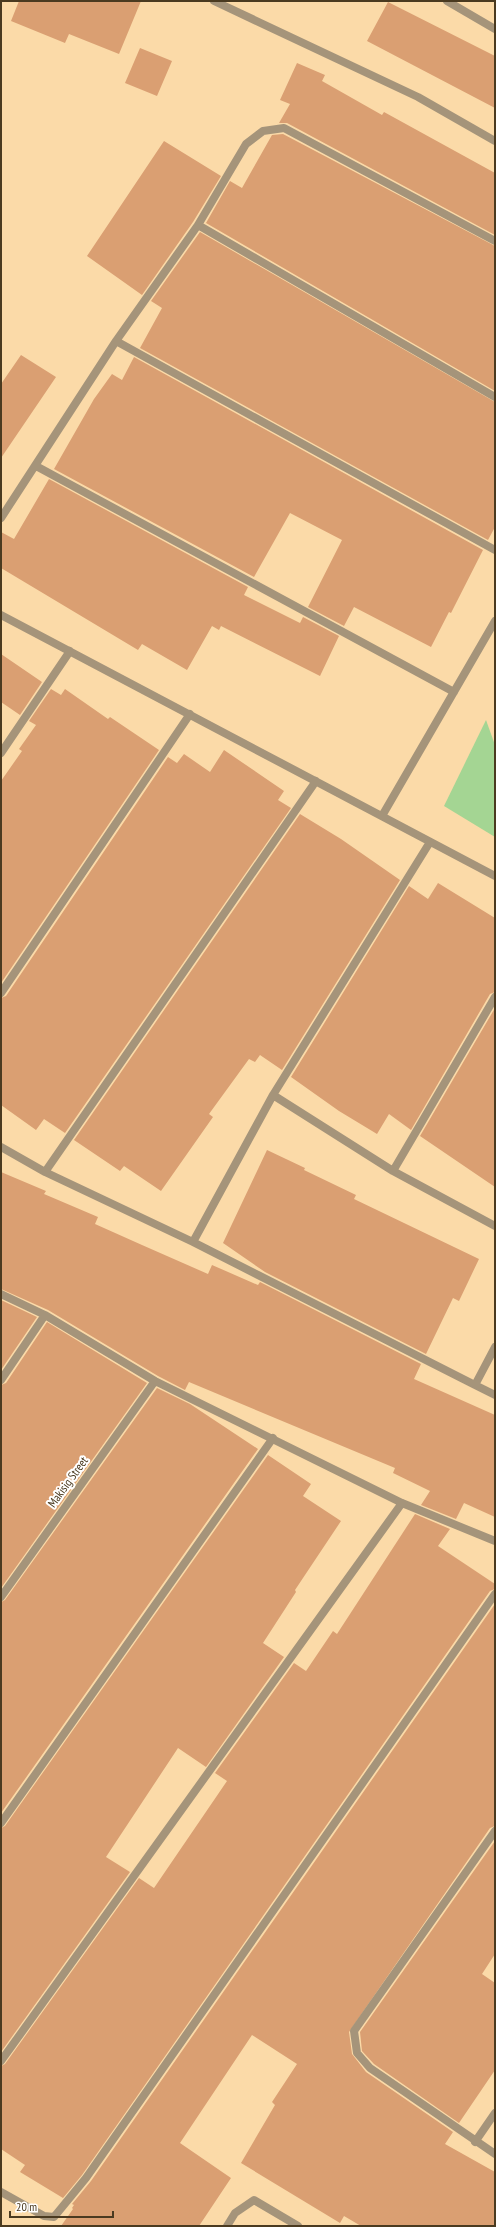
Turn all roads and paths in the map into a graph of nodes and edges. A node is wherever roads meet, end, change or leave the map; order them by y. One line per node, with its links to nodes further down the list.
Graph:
1 (214, 1): 4 (street)
2 (447, 1): 3 (street)
3 (495, 29)
4 (495, 141)
5 (198, 225): 6 (street); 7 (street); 8 (street)
6 (495, 241)
7 (116, 341): 9 (street); 11 (street)
8 (495, 397)
9 (36, 466): 10 (street); 15 (street)
10 (1, 518)
11 (495, 550)
12 (1, 615): 14 (street)
13 (495, 621): 15 (street)
14 (70, 651): 16 (street); 17 (street)
15 (454, 692): 19 (street)
16 (190, 714): 18 (street); 22 (street)
17 (1, 753)
18 (316, 781): 19 (street); 27 (street)
19 (382, 816): 20 (street)
20 (430, 842): 21 (street); 24 (street)
21 (495, 876)
22 (1, 994)
23 (495, 997): 26 (street)
24 (273, 1096): 26 (street); 29 (street)
25 (1, 1147): 27 (street)
26 (393, 1171): 28 (street)
27 (45, 1172): 29 (street)
28 (495, 1226)
29 (193, 1242): 35 (street)
30 (1, 1294): 31 (street)
31 (45, 1315): 33 (street); 34 (street)
32 (495, 1347): 35 (street)
33 (1, 1380)
34 (155, 1381): 37 (street); 41 (street, Makisig Street)
35 (475, 1385): 36 (street)
36 (495, 1395)
37 (273, 1438): 38 (street); 42 (street)
38 (402, 1503): 39 (street); 44 (street)
39 (495, 1541)
40 (495, 1594): 48 (street)
41 (1, 1596)
42 (1, 1822)
43 (495, 1831): 46 (street)
44 (1, 2061)
45 (495, 2113): 46 (street)
46 (475, 2142): 47 (street)
47 (495, 2154)
48 (1, 2192)
49 (227, 2226): 50 (street)
50 (298, 2226)

